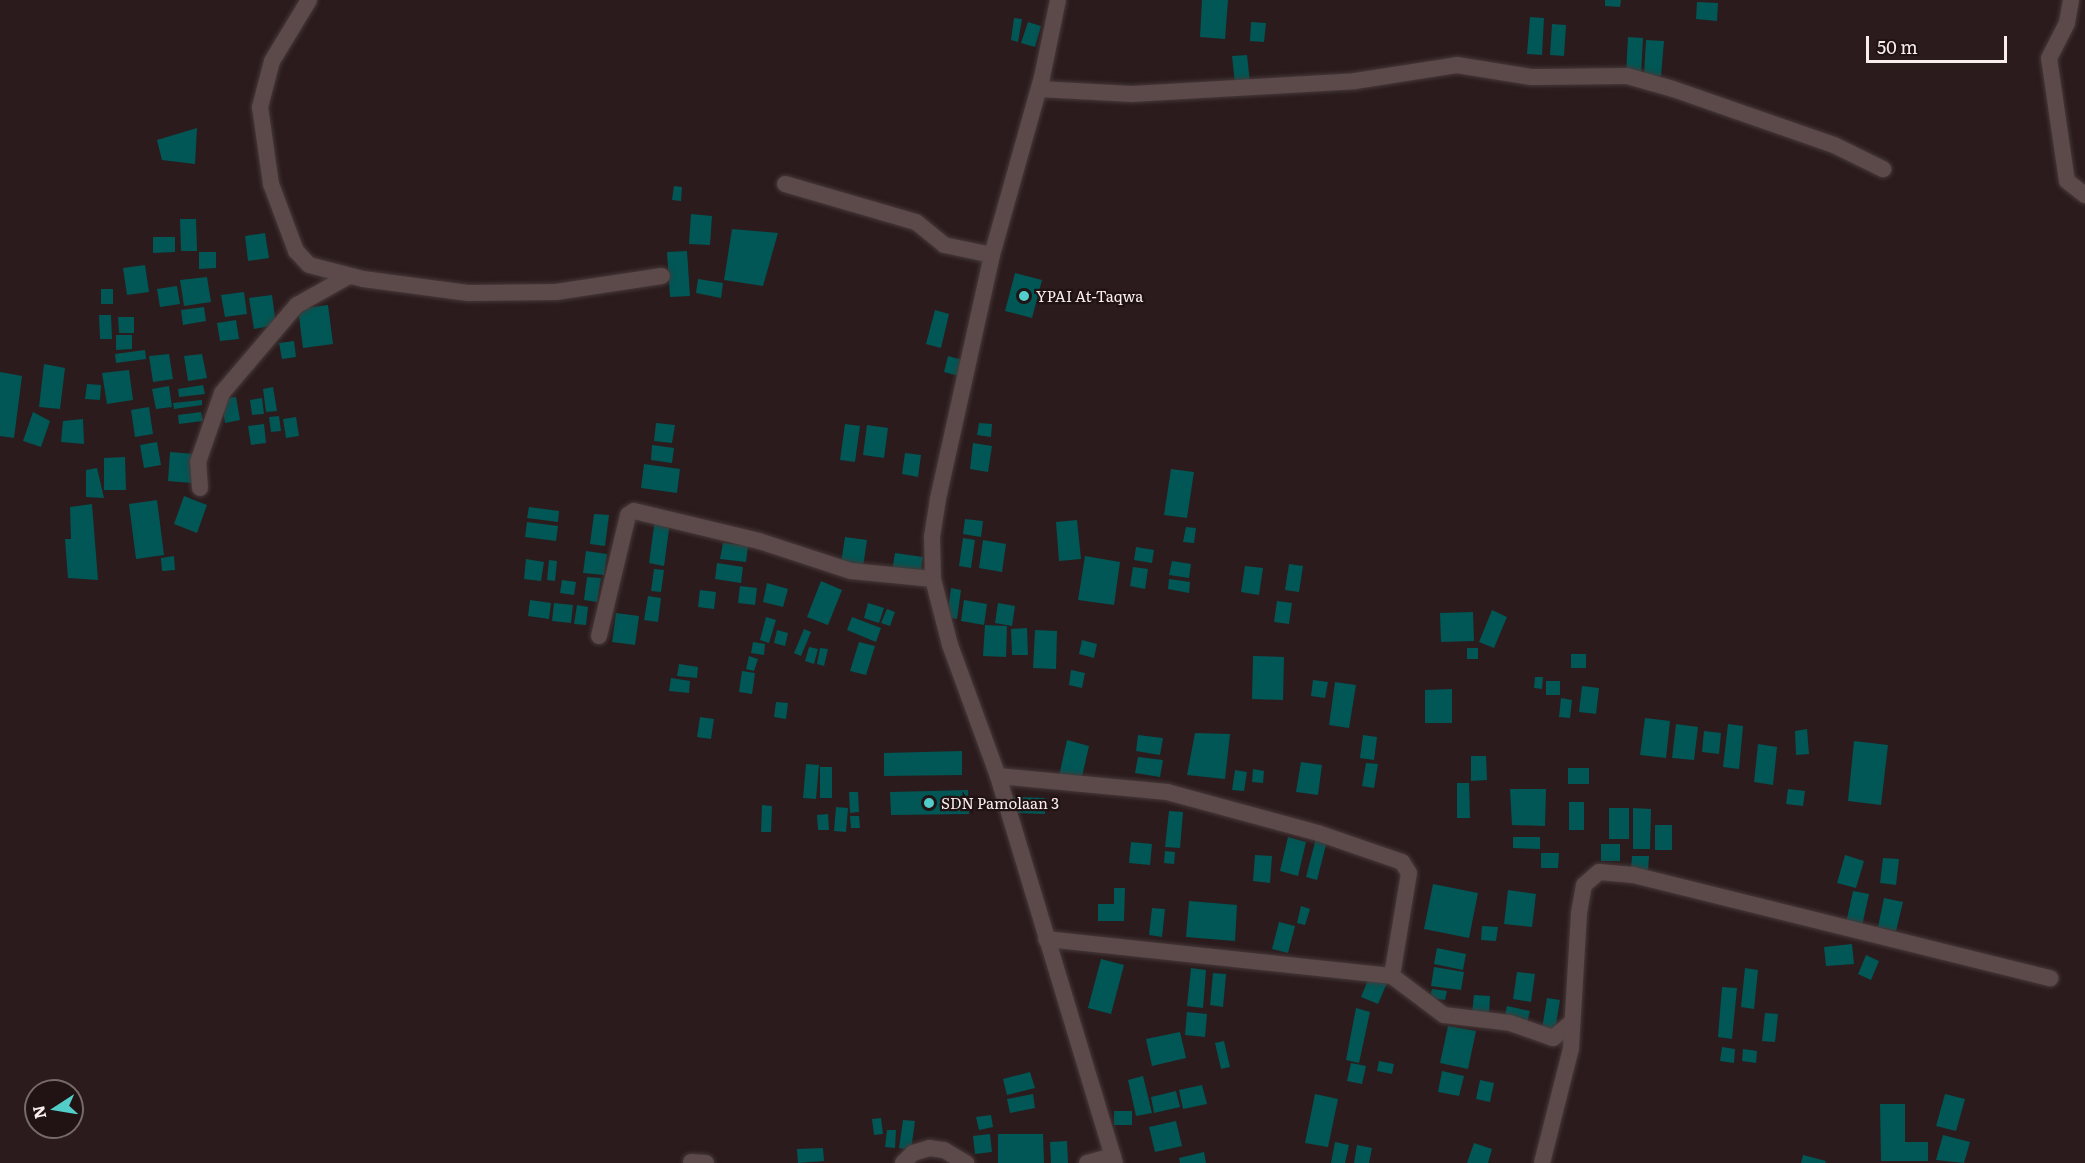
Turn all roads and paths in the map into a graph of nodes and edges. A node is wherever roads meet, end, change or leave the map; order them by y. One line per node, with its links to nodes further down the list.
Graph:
1 (309, 0): 10 (street)
2 (1058, 0): 4 (street)
3 (2071, 0): 7 (street)
4 (1039, 89): 5 (street); 8 (street)
5 (1883, 168)
6 (785, 184): 8 (street)
7 (2085, 195)
8 (992, 255): 12 (street)
9 (662, 276): 10 (street)
10 (347, 277): 11 (street)
11 (200, 488)
12 (933, 579): 13 (street); 14 (street)
13 (599, 636)
14 (998, 776): 15 (street); 16 (street)
15 (1046, 939): 16 (street); 19 (street)
16 (1392, 976): 18 (street)
17 (2050, 978): 18 (street)
18 (1572, 1022): 23 (street)
19 (1114, 1159): 22 (street)
20 (903, 1163): 21 (street)
21 (966, 1163)
22 (1086, 1163)
23 (1542, 1163)

